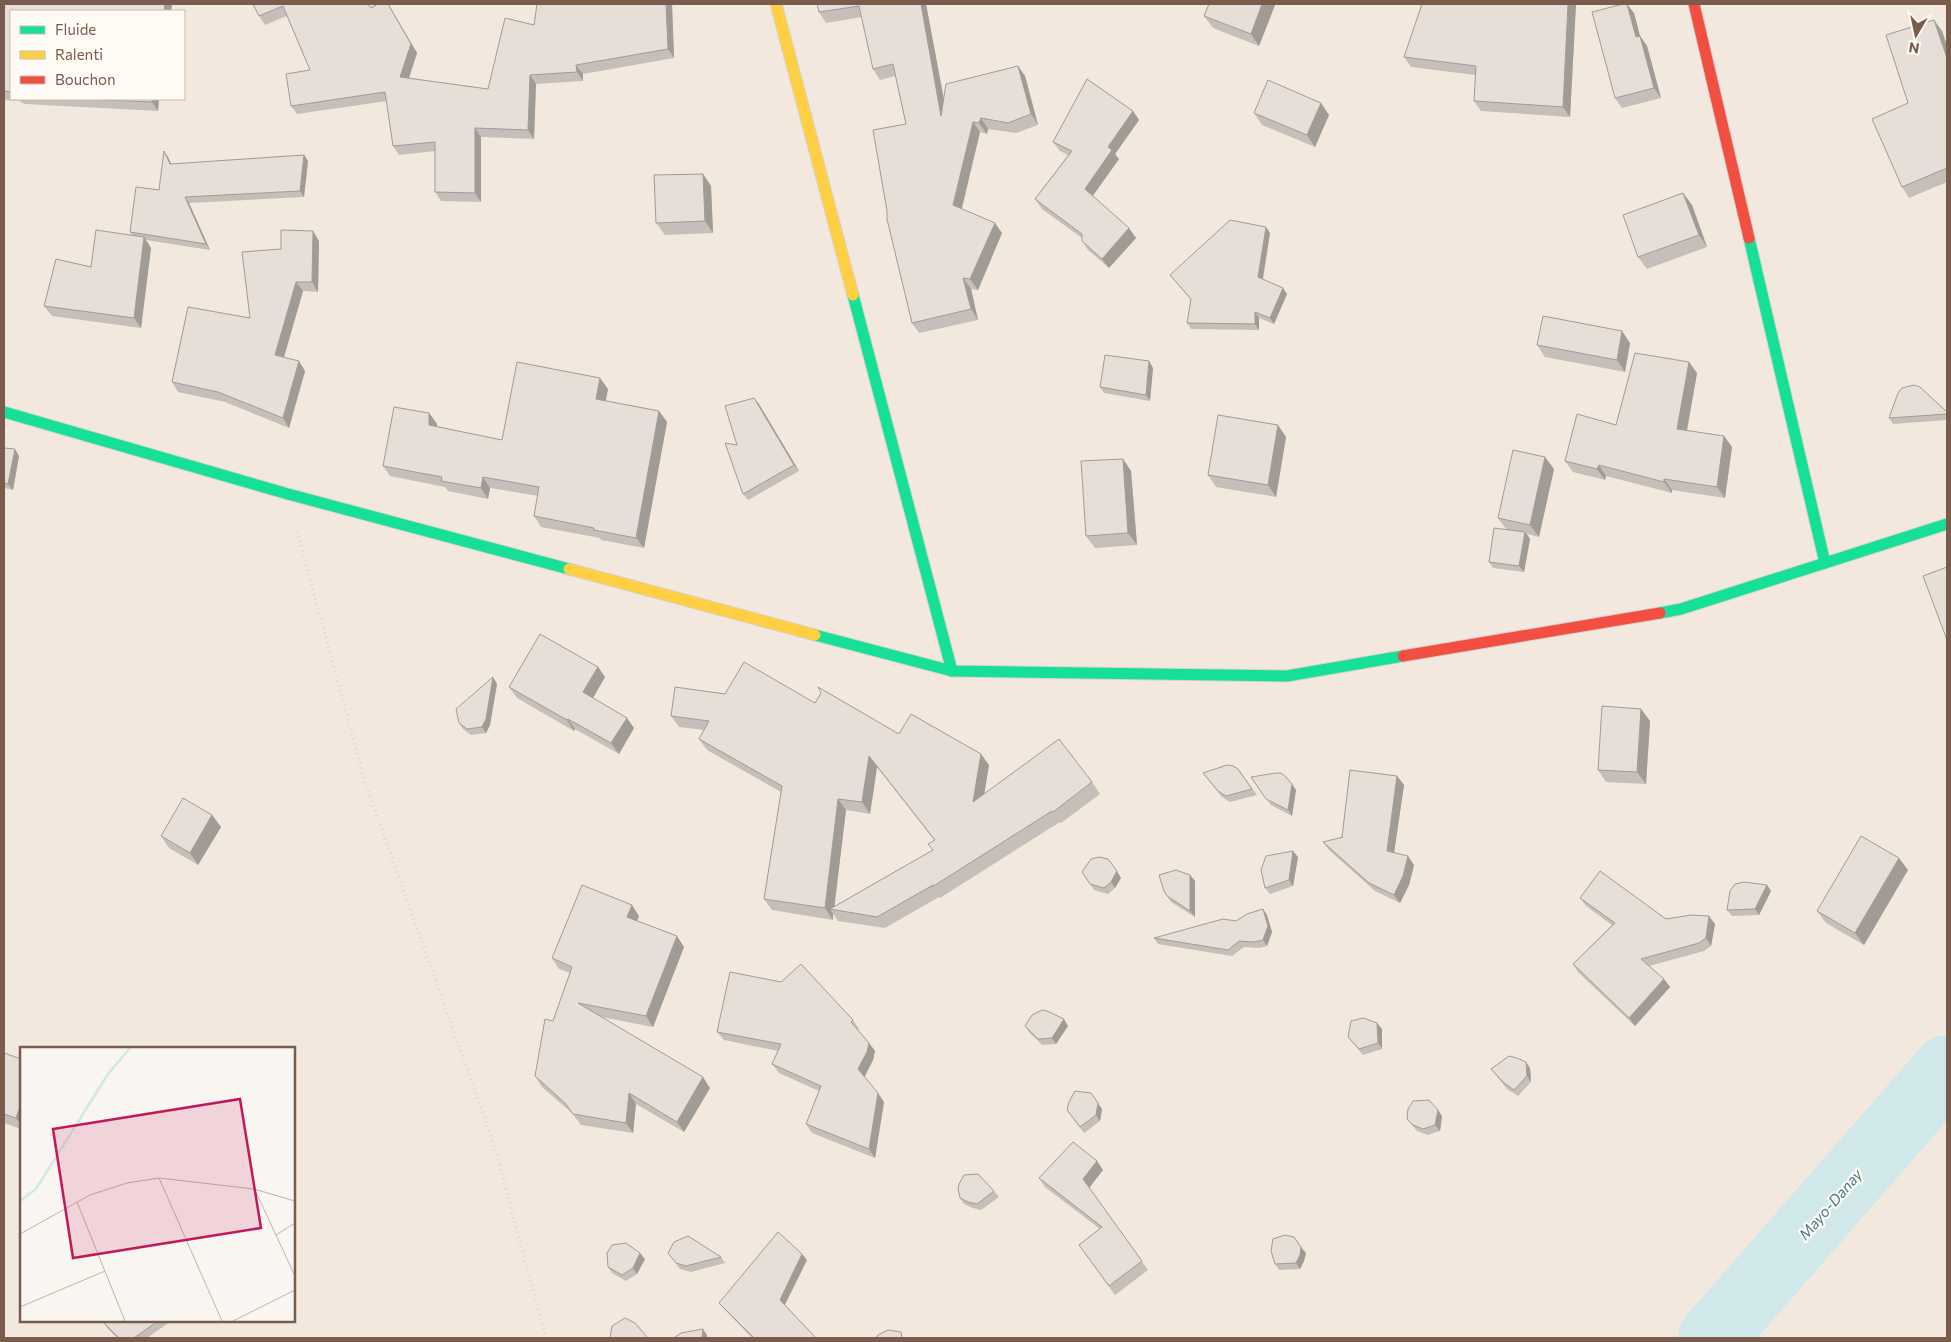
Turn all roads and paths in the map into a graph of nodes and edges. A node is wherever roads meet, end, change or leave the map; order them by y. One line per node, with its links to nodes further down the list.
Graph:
1 (776, 4): 7 (main road)
2 (1694, 4): 6 (main road)
3 (4, 412): 4 (main road)
4 (288, 494): 7 (main road); 8 (path)
5 (1947, 524): 6 (main road)
6 (1825, 563): 7 (main road)
7 (952, 671)
8 (546, 1338)

